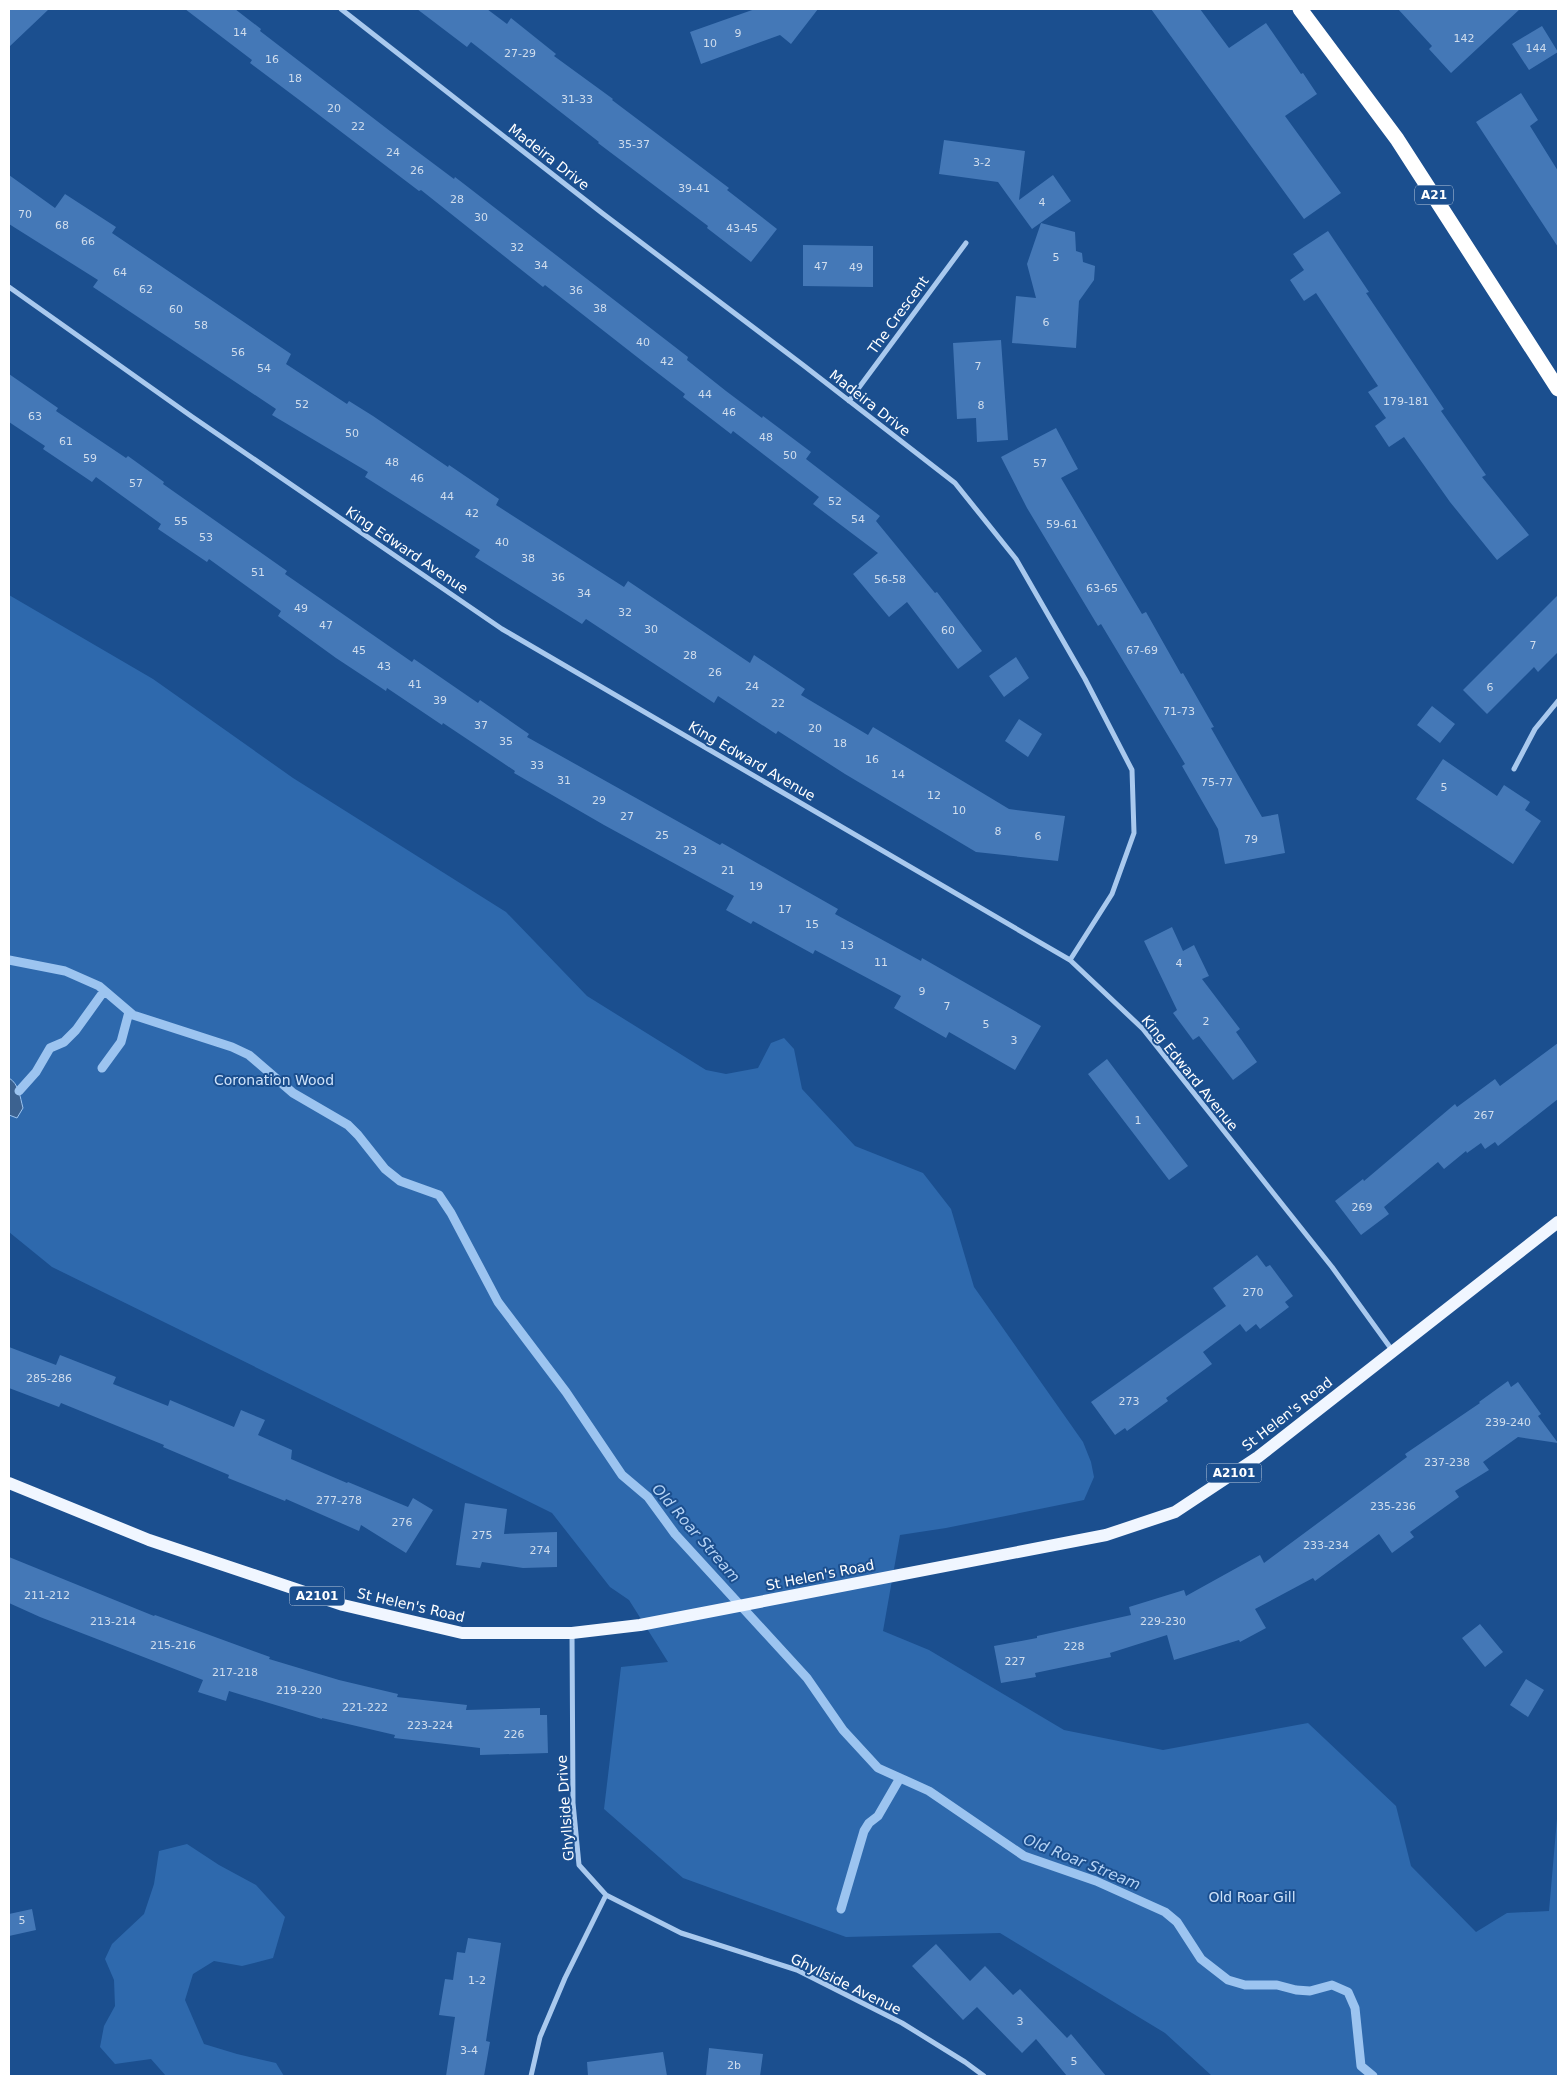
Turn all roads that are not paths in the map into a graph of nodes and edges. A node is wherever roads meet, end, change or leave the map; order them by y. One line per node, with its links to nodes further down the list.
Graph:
1 (341, 9): 6 (street, Madeira Drive)
2 (1300, 9): 5 (highway, A21)
3 (966, 243): 6 (street, The Crescent)
4 (9, 287): 9 (street, King Edward Avenue)
5 (1558, 389)
6 (849, 401): 9 (street, Madeira Drive)
7 (1558, 701): 8 (street)
8 (1514, 769)
9 (1070, 960): 11 (street, King Edward Avenue)
10 (1558, 1222): 11 (main road, St Helen's Road / A2101)
11 (1393, 1350): 13 (main road, St Helen's Road / A2101)
12 (9, 1483): 13 (main road, St Helen's Road / A2101)
13 (572, 1633): 14 (street, Ghyllside Drive)
14 (606, 1895): 15 (street); 16 (street, Ghyllside Avenue)
15 (532, 2076)
16 (984, 2076)

